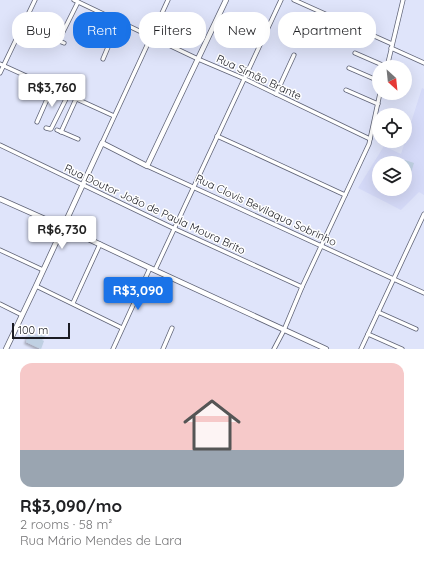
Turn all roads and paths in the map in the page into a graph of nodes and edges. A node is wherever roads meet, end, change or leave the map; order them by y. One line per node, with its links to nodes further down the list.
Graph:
1 (35, 0): 24 (street)
2 (168, 0): 9 (street)
3 (226, 0): 20 (street)
4 (281, 0): 28 (street)
5 (294, 0): 10 (street)
6 (403, 0): 13 (street)
7 (76, 1): 8 (street, Rua Simão Brante); 11 (street)
8 (100, 12)
9 (163, 12)
10 (319, 12)
11 (65, 26)
12 (376, 39): 13 (street)
13 (392, 46): 22 (street); 23 (street)
14 (108, 48): 19 (street)
15 (146, 48): 36 (street)
16 (176, 48): 20 (street, Rua Simão Brante)
17 (355, 53): 21 (street)
18 (294, 55): 31 (street)
19 (103, 59)
20 (198, 59): 28 (street, Rua Simão Brante); 44 (street)
21 (372, 60)
22 (389, 60)
23 (424, 63)
24 (2, 64): 26 (street); 29 (street)
25 (349, 68): 27 (street)
26 (0, 73)
27 (372, 78)
28 (245, 79): 31 (street, Rua Simão Brante); 39 (street)
29 (52, 88): 32 (street); 37 (street)
30 (346, 90): 35 (street)
31 (276, 94): 41 (street, Rua Simão Brante)
32 (68, 95): 33 (street); 38 (street)
33 (76, 99): 36 (street); 40 (street)
34 (379, 100): 35 (street)
35 (378, 104): 41 (street)
36 (114, 116): 42 (street)
37 (37, 122)
38 (46, 128)
39 (217, 136): 46 (street); 47 (street)
40 (78, 139)
41 (370, 139): 47 (street)
42 (102, 143): 44 (street, Rua Clovis Bevilaqua Sobrinho); 45 (street)
43 (0, 145): 45 (street, Rua Doutor João de Paula Moura Brito)
44 (147, 166): 46 (street, Rua Clovis Bevilaqua Sobrinho)
45 (82, 185): 50 (street); 51 (street, Rua Doutor João de Paula Moura Brito)
46 (194, 186): 51 (street); 53 (street, Rua Clovis Bevilaqua Sobrinho)
47 (345, 195): 53 (street)
48 (0, 199): 50 (street)
49 (424, 214): 57 (street)
50 (63, 227): 52 (street); 56 (street)
51 (175, 229): 55 (street); 59 (street, Rua Doutor João de Paula Moura Brito)
52 (100, 244): 55 (street); 61 (street)
53 (322, 246): 57 (street, Rua Clovis Bevilaqua Sobrinho); 59 (street)
54 (0, 250): 56 (street)
55 (153, 269): 65 (street); 68 (street)
56 (43, 270): 58 (street)
57 (395, 279): 60 (street, Rua Clovis Bevilaqua Sobrinho); 63 (street)
58 (36, 286): 61 (street); 64 (street)
59 (302, 287): 68 (street)
60 (424, 293)
61 (73, 303): 65 (street)
62 (0, 304): 64 (street)
63 (378, 312): 67 (street); 69 (street)
64 (22, 315): 70 (street)
65 (122, 328): 71 (street)
66 (172, 328): 72 (street)
67 (416, 329)
68 (284, 330): 73 (street); 74 (street)
69 (368, 334): 75 (street); 76 (street)
70 (6, 349)
71 (113, 349)
72 (163, 349)
73 (274, 349)
74 (326, 349)
75 (361, 349)
76 (402, 349)

